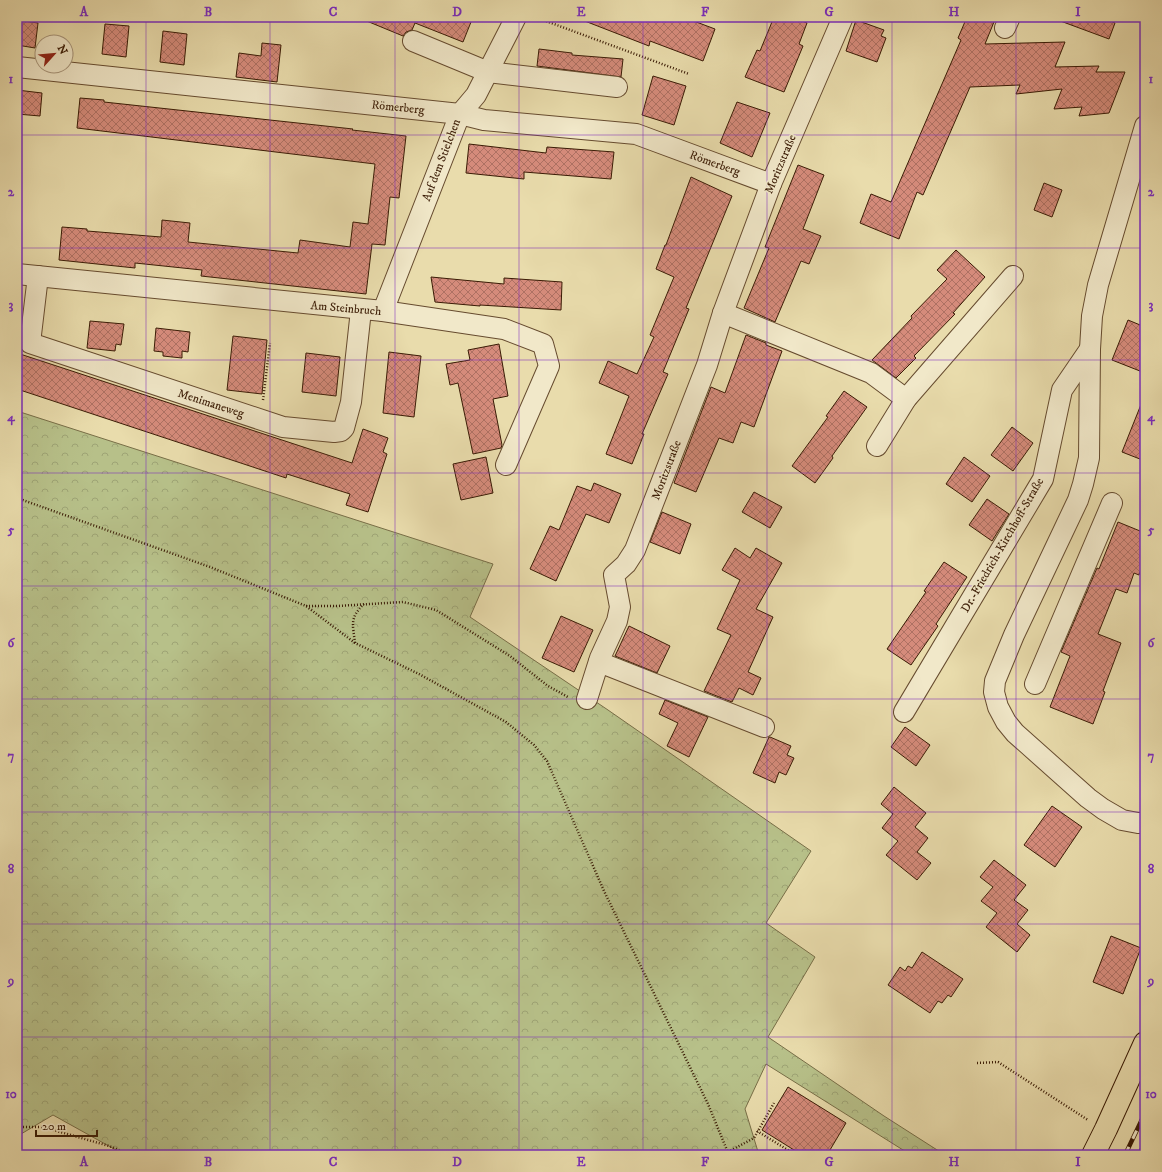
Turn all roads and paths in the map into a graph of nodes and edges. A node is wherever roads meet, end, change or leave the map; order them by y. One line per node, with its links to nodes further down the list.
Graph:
1 (516, 17): 6 (street, Auf dem Stielchen)
2 (535, 17): 7 (path)
3 (843, 17): 11 (street, Moritzstraße)
4 (413, 41): 6 (street)
5 (17, 67): 9 (street, Römerberg)
6 (488, 72): 8 (street); 9 (street, Auf dem Stielchen)
7 (688, 74)
8 (617, 87)
9 (460, 114): 11 (street, Römerberg); 16 (street, Auf dem Stielchen)
10 (1145, 126): 19 (street)
11 (771, 184): 17 (street, Moritzstraße)
12 (17, 274): 13 (street, Am Steinbruch)
13 (38, 276): 15 (street, Am Steinbruch); 21 (street, Menimaneweg)
14 (1013, 276): 20 (street)
15 (361, 310): 16 (street, Am Steinbruch); 21 (street, Menimaneweg)
16 (383, 311): 23 (street, Am Steinbruch)
17 (723, 313): 20 (street); 31 (street, Moritzstraße)
18 (270, 342): 21 (path)
19 (1090, 350): 26 (street); 34 (street, Dr.-Friedrich-Kirchhoff-Straße)
20 (906, 399): 22 (street)
21 (261, 420)
22 (877, 446)
23 (506, 465)
24 (17, 498): 29 (path)
25 (1112, 503): 27 (street)
26 (1059, 541): 27 (street); 36 (street)
27 (1089, 557): 32 (street)
28 (364, 604): 29 (path); 30 (path); 33 (path)
29 (306, 606): 30 (path)
30 (355, 643): 43 (path)
31 (599, 662): 33 (street); 35 (street)
32 (1034, 684)
33 (587, 699)
34 (904, 712)
35 (764, 727)
36 (1145, 823)
37 (1145, 1044): 46 (main road)
38 (977, 1063): 40 (path)
39 (774, 1103): 42 (path)
40 (1088, 1120)
41 (17, 1127): 44 (path)
42 (757, 1131): 43 (path); 45 (path)
43 (729, 1153)
44 (131, 1155)
45 (796, 1155)
46 (1093, 1155)

